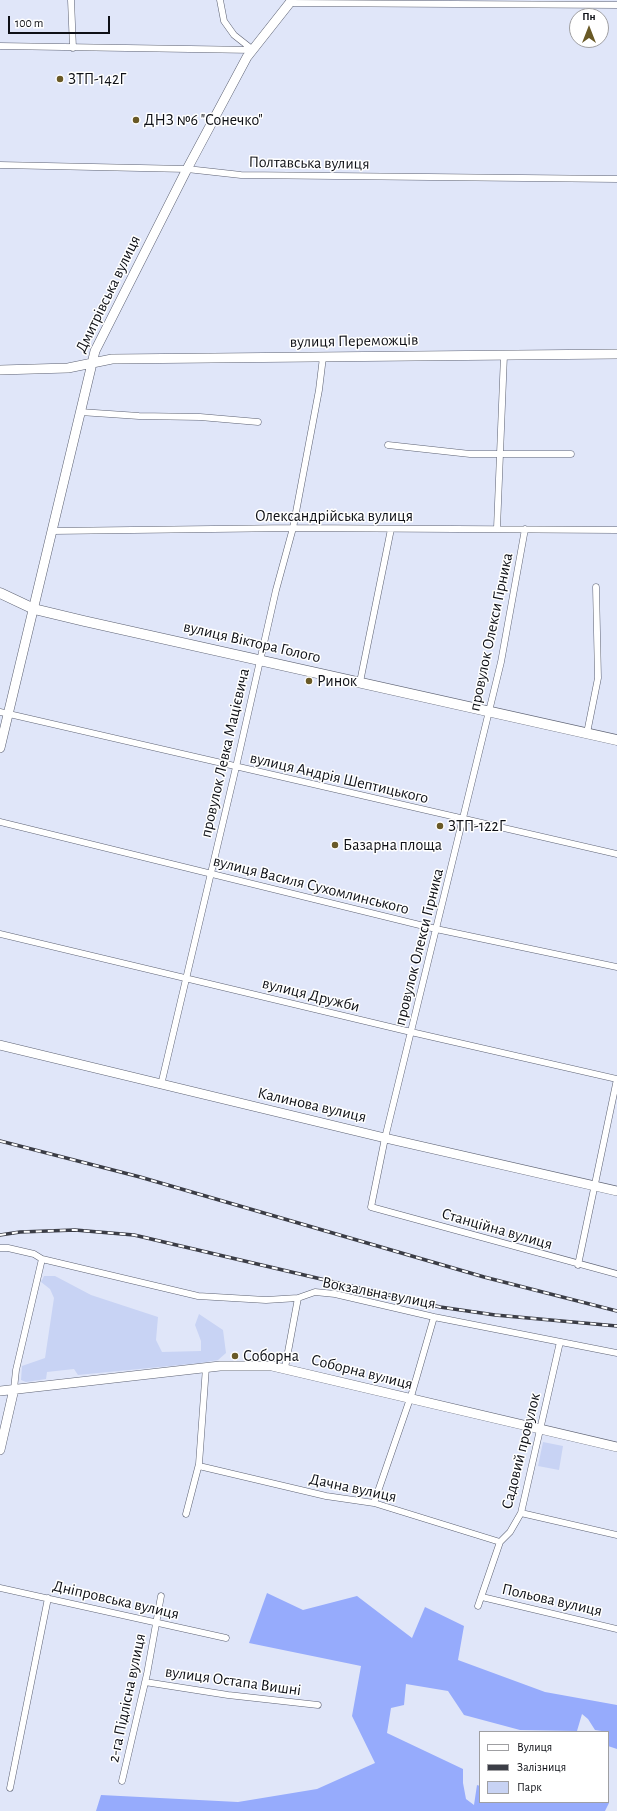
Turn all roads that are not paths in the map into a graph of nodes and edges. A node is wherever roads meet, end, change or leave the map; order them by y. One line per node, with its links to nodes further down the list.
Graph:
1 (71, 0): 6 (street)
2 (220, 0): 7 (street)
3 (291, 2): 4 (street); 7 (street, Дмитрівська вулиця)
4 (617, 5)
5 (0, 46): 6 (street)
6 (73, 48): 7 (street)
7 (252, 50): 9 (street, Дмитрівська вулиця)
8 (0, 165): 9 (street, Полтавська вулиця)
9 (187, 169): 10 (street, Полтавська вулиця); 14 (street, Дмитрівська вулиця)
10 (617, 179)
11 (617, 354): 12 (street, вулиця Переможців)
12 (504, 355): 13 (street, вулиця Переможців); 19 (street, провулок Олекси Гірника)
13 (323, 356): 14 (street, вулиця Переможців); 21 (street, провулок Левка Мацієвича)
14 (91, 362): 15 (street, вулиця Переможців); 16 (street, Дмитрівська вулиця)
15 (0, 370)
16 (80, 412): 17 (street); 26 (street, Дмитрівська вулиця)
17 (258, 422)
18 (388, 445): 19 (street)
19 (500, 453): 20 (street); 22 (street, провулок Олекси Гірника)
20 (571, 454)
21 (293, 528): 23 (street, Олександрійська вулиця); 26 (street, Олександрійська вулиця); 30 (street, провулок Левка Мацієвича)
22 (497, 528): 23 (street, Олександрійська вулиця); 24 (street, Олександрійська вулиця)
23 (391, 529): 31 (street)
24 (525, 529): 25 (street, Олександрійська вулиця); 32 (street, провулок Олекси Гірника)
25 (617, 530)
26 (52, 531): 29 (street, Дмитрівська вулиця)
27 (596, 587): 34 (street)
28 (0, 593): 29 (main road, вулиця Віктора Голого)
29 (34, 609): 30 (main road, вулиця Віктора Голого); 33 (street, Дмитрівська вулиця)
30 (260, 659): 31 (main road, вулиця Віктора Голого); 37 (street, провулок Левка Мацієвича)
31 (360, 682): 32 (main road, вулиця Віктора Голого)
32 (488, 710): 34 (main road, вулиця Віктора Голого); 38 (street, провулок Олекси Гірника)
33 (4, 714): 36 (street, Дмитрівська вулиця); 37 (street, вулиця Андрія Шептицького)
34 (587, 733): 35 (main road, вулиця Віктора Голого)
35 (617, 740)
36 (0, 748)
37 (236, 767): 38 (street, вулиця Андрія Шептицького); 41 (street, провулок Левка Мацієвича)
38 (464, 819): 40 (street, вулиця Андрія Шептицького); 42 (street, провулок Олекси Гірника)
39 (0, 822): 41 (street, вулиця Василя Сухомлинського)
40 (617, 854)
41 (211, 874): 42 (street, вулиця Василя Сухомлинського); 45 (street, провулок Левка Мацієвича)
42 (436, 929): 44 (street, вулиця Василя Сухомлинського); 46 (street, провулок Олекси Гірника)
43 (0, 934): 45 (street, вулиця Дружби)
44 (617, 967)
45 (186, 978): 46 (street, вулиця Дружби); 49 (street, провулок Левка Мацієвича)
46 (411, 1032): 48 (street, вулиця Дружби); 50 (street, провулок Олекси Гірника)
47 (0, 1045): 49 (street, Калинова вулиця)
48 (617, 1079): 51 (street)
49 (161, 1084): 50 (street, Калинова вулиця)
50 (385, 1138): 51 (street, Калинова вулиця); 53 (street, провулок Олекси Гірника)
51 (594, 1185): 52 (street, Калинова вулиця); 56 (street)
52 (617, 1191)
53 (370, 1207): 56 (street, Станційна вулиця)
54 (0, 1248): 55 (street, Вокзальна вулиця)
55 (42, 1259): 58 (street, Вокзальна вулиця); 64 (street)
56 (578, 1265): 57 (street, Станційна вулиця)
57 (617, 1274)
58 (298, 1298): 59 (street, Вокзальна вулиця); 63 (street)
59 (434, 1317): 60 (street, Вокзальна вулиця); 66 (street)
60 (560, 1342): 61 (street, Вокзальна вулиця); 67 (street, Садовий провулок)
61 (617, 1353)
62 (206, 1367): 63 (street, Соборна вулиця); 64 (street, Соборна вулиця); 70 (street)
63 (285, 1368): 66 (street, Соборна вулиця)
64 (14, 1389): 65 (street, Соборна вулиця); 69 (street)
65 (0, 1391)
66 (409, 1400): 67 (street, Соборна вулиця); 71 (street)
67 (540, 1430): 68 (street, Соборна вулиця); 72 (street, Садовий провулок)
68 (617, 1447)
69 (0, 1450)
70 (199, 1466): 71 (street, Дачна вулиця); 73 (street)
71 (374, 1503): 75 (street, Дачна вулиця)
72 (521, 1513): 74 (street); 75 (street, Садовий провулок)
73 (186, 1514)
74 (617, 1535)
75 (500, 1542): 78 (street, Садовий провулок)
76 (0, 1588): 79 (street, Дніпровська вулиця)
77 (161, 1596): 81 (street, 2-га Підлісна вулиця)
78 (482, 1596): 80 (street, Садовий провулок); 82 (street, Польова вулиця)
79 (48, 1598): 81 (street, Дніпровська вулиця); 87 (street)
80 (478, 1606)
81 (155, 1623): 83 (street, Дніпровська вулиця); 84 (street, 2-га Підлісна вулиця)
82 (617, 1629)
83 (226, 1638)
84 (145, 1682): 85 (street, вулиця Остапа Вишні); 86 (street, 2-га Підлісна вулиця)
85 (318, 1705)
86 (122, 1781)
87 (10, 1788)

